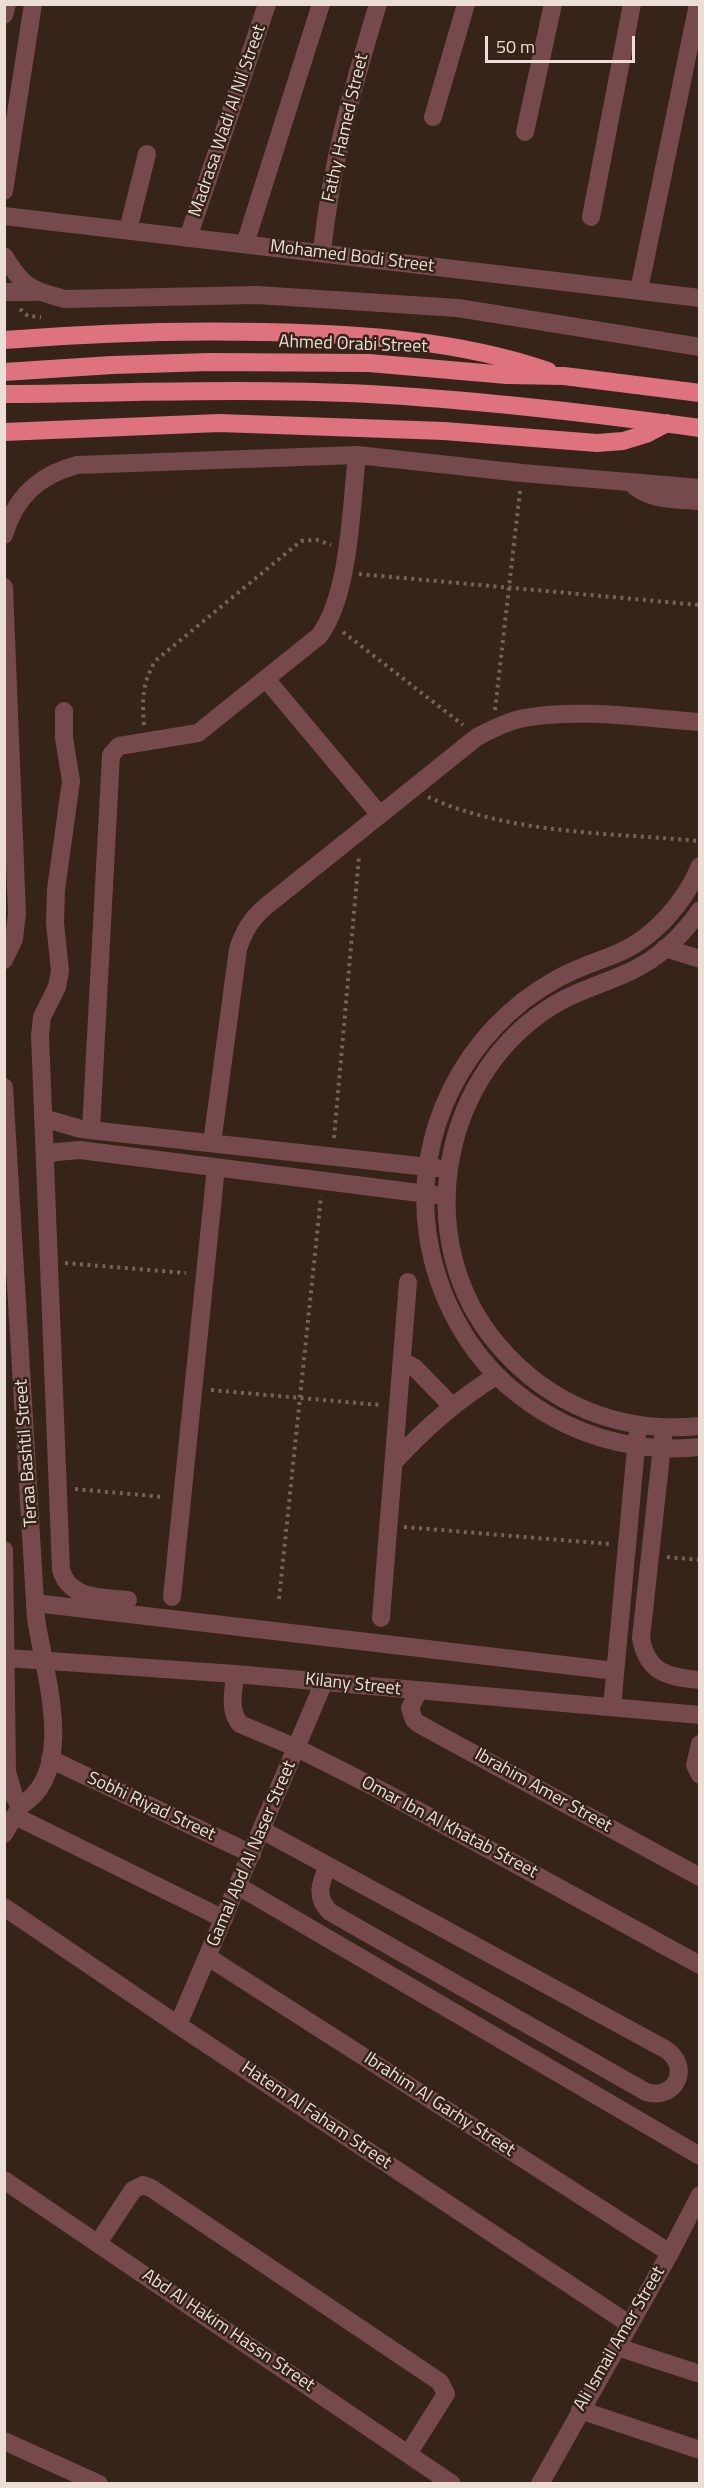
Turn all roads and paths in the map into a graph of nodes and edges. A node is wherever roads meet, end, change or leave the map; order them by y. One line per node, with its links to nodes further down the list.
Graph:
1 (6, 4): 10 (street)
2 (33, 4): 14 (street)
3 (267, 4): 18 (street, Madrasa Wadi Al Nil Street)
4 (321, 4): 19 (street)
5 (378, 4): 20 (street, Fathy Hamed Street)
6 (466, 4): 11 (street)
7 (553, 4): 12 (street)
8 (632, 4): 16 (street)
9 (698, 4): 22 (street)
10 (4, 15)
11 (433, 117)
12 (525, 132)
13 (147, 154): 17 (street)
14 (4, 191)
15 (4, 216): 17 (street, Mohamed Bodi Street)
16 (591, 217)
17 (128, 231): 18 (street, Mohamed Bodi Street)
18 (188, 238): 19 (street, Mohamed Bodi Street)
19 (245, 244): 20 (street, Mohamed Bodi Street)
20 (322, 253): 22 (street, Mohamed Bodi Street)
21 (4, 256): 24 (street)
22 (639, 290): 25 (street, Mohamed Bodi Street)
23 (4, 292): 24 (street)
24 (36, 292): 27 (street)
25 (699, 298)
26 (4, 340): 29 (highway)
27 (699, 347)
28 (4, 372): 29 (highway, Ahmed Orabi Street)
29 (564, 376): 30 (highway, Ahmed Orabi Street)
30 (699, 393)
31 (4, 394): 32 (highway)
32 (667, 423): 33 (highway); 34 (highway)
33 (699, 428)
34 (4, 432)
35 (357, 455): 36 (street); 40 (street); 41 (street)
36 (522, 473): 37 (street); 43 (path)
37 (630, 482): 38 (street); 39 (street)
38 (699, 488)
39 (699, 501)
40 (4, 535)
41 (346, 550): 42 (street); 51 (path)
42 (344, 573): 43 (path); 46 (street)
43 (509, 586): 45 (path); 50 (path)
44 (4, 587): 60 (street)
45 (699, 604)
46 (330, 622): 47 (street); 50 (path)
47 (266, 679): 51 (street); 53 (street)
48 (64, 711): 62 (street)
49 (699, 722): 50 (street)
50 (485, 733): 52 (street)
51 (146, 742): 63 (street)
52 (411, 789): 53 (street); 55 (path)
53 (380, 815): 54 (street)
54 (361, 830): 64 (street); 66 (path)
55 (699, 841)
56 (699, 866): 68 (street)
57 (699, 910): 58 (street)
58 (665, 948): 59 (street); 69 (street)
59 (699, 959)
60 (4, 960)
61 (5, 1090): 100 (street, Teraa Bashtil Street)
62 (43, 1118): 63 (street); 65 (street)
63 (91, 1130): 64 (street)
64 (212, 1143): 66 (street)
65 (45, 1156): 67 (street); 73 (street)
66 (333, 1157): 68 (street)
67 (216, 1167): 70 (street); 74 (street)
68 (427, 1167): 69 (street); 71 (street)
69 (448, 1169): 72 (street)
70 (323, 1181): 71 (street); 79 (path)
71 (425, 1194): 72 (street); 77 (street)
72 (446, 1197): 82 (street)
73 (49, 1262): 74 (path); 89 (street)
74 (205, 1275): 78 (street)
75 (408, 1282): 76 (street)
76 (402, 1361): 80 (street); 81 (street)
77 (496, 1376): 80 (street); 85 (street)
78 (193, 1389): 79 (path); 90 (street)
79 (301, 1398): 81 (path); 98 (path)
80 (452, 1406): 88 (street)
81 (398, 1407): 88 (street)
82 (638, 1426): 84 (street); 85 (street)
83 (699, 1426): 84 (street)
84 (664, 1428): 87 (street)
85 (636, 1447): 87 (street); 92 (street)
86 (699, 1447): 87 (street)
87 (662, 1449): 94 (street)
88 (394, 1462): 91 (street)
89 (58, 1488): 90 (path); 99 (street)
90 (182, 1498): 97 (street)
91 (389, 1526): 92 (path); 101 (street)
92 (627, 1546): 104 (street)
93 (4, 1550): 96 (street)
94 (651, 1556): 95 (path); 106 (street)
95 (699, 1560)
96 (5, 1584): 102 (street)
97 (172, 1597)
98 (279, 1599)
99 (128, 1600)
100 (35, 1603): 103 (street, Teraa Bashtil Street); 104 (street)
101 (381, 1618)
102 (7, 1658): 103 (street, Kilany Street); 109 (street)
103 (43, 1660): 105 (street, Kilany Street); 114 (street, Teraa Bashtil Street)
104 (615, 1671): 110 (street)
105 (235, 1674): 107 (street, Kilany Street); 113 (street, Omar Ibn Al Khatab Street)
106 (699, 1680)
107 (324, 1682): 108 (street, Kilany Street); 113 (street, Gamal Abd Al Naser Street)
108 (418, 1692): 110 (street, Kilany Street); 122 (street, Ibrahim Amer Street)
109 (5, 1693): 116 (street)
110 (612, 1707): 111 (street, Kilany Street)
111 (699, 1715)
112 (699, 1744): 115 (street)
113 (297, 1748): 118 (street, Gamal Abd Al Naser Street); 127 (street, Omar Ibn Al Khatab Street)
114 (50, 1759): 117 (street, Teraa Bashtil Street); 120 (street, Sobhi Riyad Street)
115 (699, 1775)
116 (7, 1784): 117 (street)
117 (18, 1811): 119 (street, Teraa Bashtil Street); 125 (street)
118 (262, 1830): 120 (street, Gamal Abd Al Naser Street); 121 (street)
119 (4, 1834)
120 (252, 1854): 123 (street, Gamal Abd Al Naser Street)
121 (328, 1866): 121 (street)
122 (699, 1877)
123 (238, 1886): 125 (street, Gamal Abd Al Naser Street); 129 (street)
124 (4, 1906): 128 (street, Hatem Al Faham Street)
125 (224, 1919): 126 (street, Gamal Abd Al Naser Street)
126 (208, 1957): 128 (street, Gamal Abd Al Naser Street); 133 (street, Ibrahim Al Garhy Street)
127 (699, 1965)
128 (178, 2025): 134 (street, Hatem Al Faham Street)
129 (699, 2156)
130 (4, 2180): 132 (street, Abd Al Hakim Hassn Street)
131 (699, 2195): 133 (street, Ali Ismail Amer Street)
132 (98, 2243): 140 (street, Abd Al Hakim Hassn Street); 140 (street)
133 (670, 2253): 134 (street, Ali Ismail Amer Street)
134 (629, 2324): 135 (street, Ali Ismail Amer Street)
135 (617, 2347): 136 (street); 137 (street, Ali Ismail Amer Street)
136 (699, 2374)
137 (580, 2410): 139 (street); 143 (street, Ali Ismail Amer Street)
138 (4, 2441): 141 (street)
139 (699, 2450)
140 (408, 2454): 142 (street, Abd Al Hakim Hassn Street)
141 (99, 2484)
142 (452, 2484)
143 (540, 2484)

